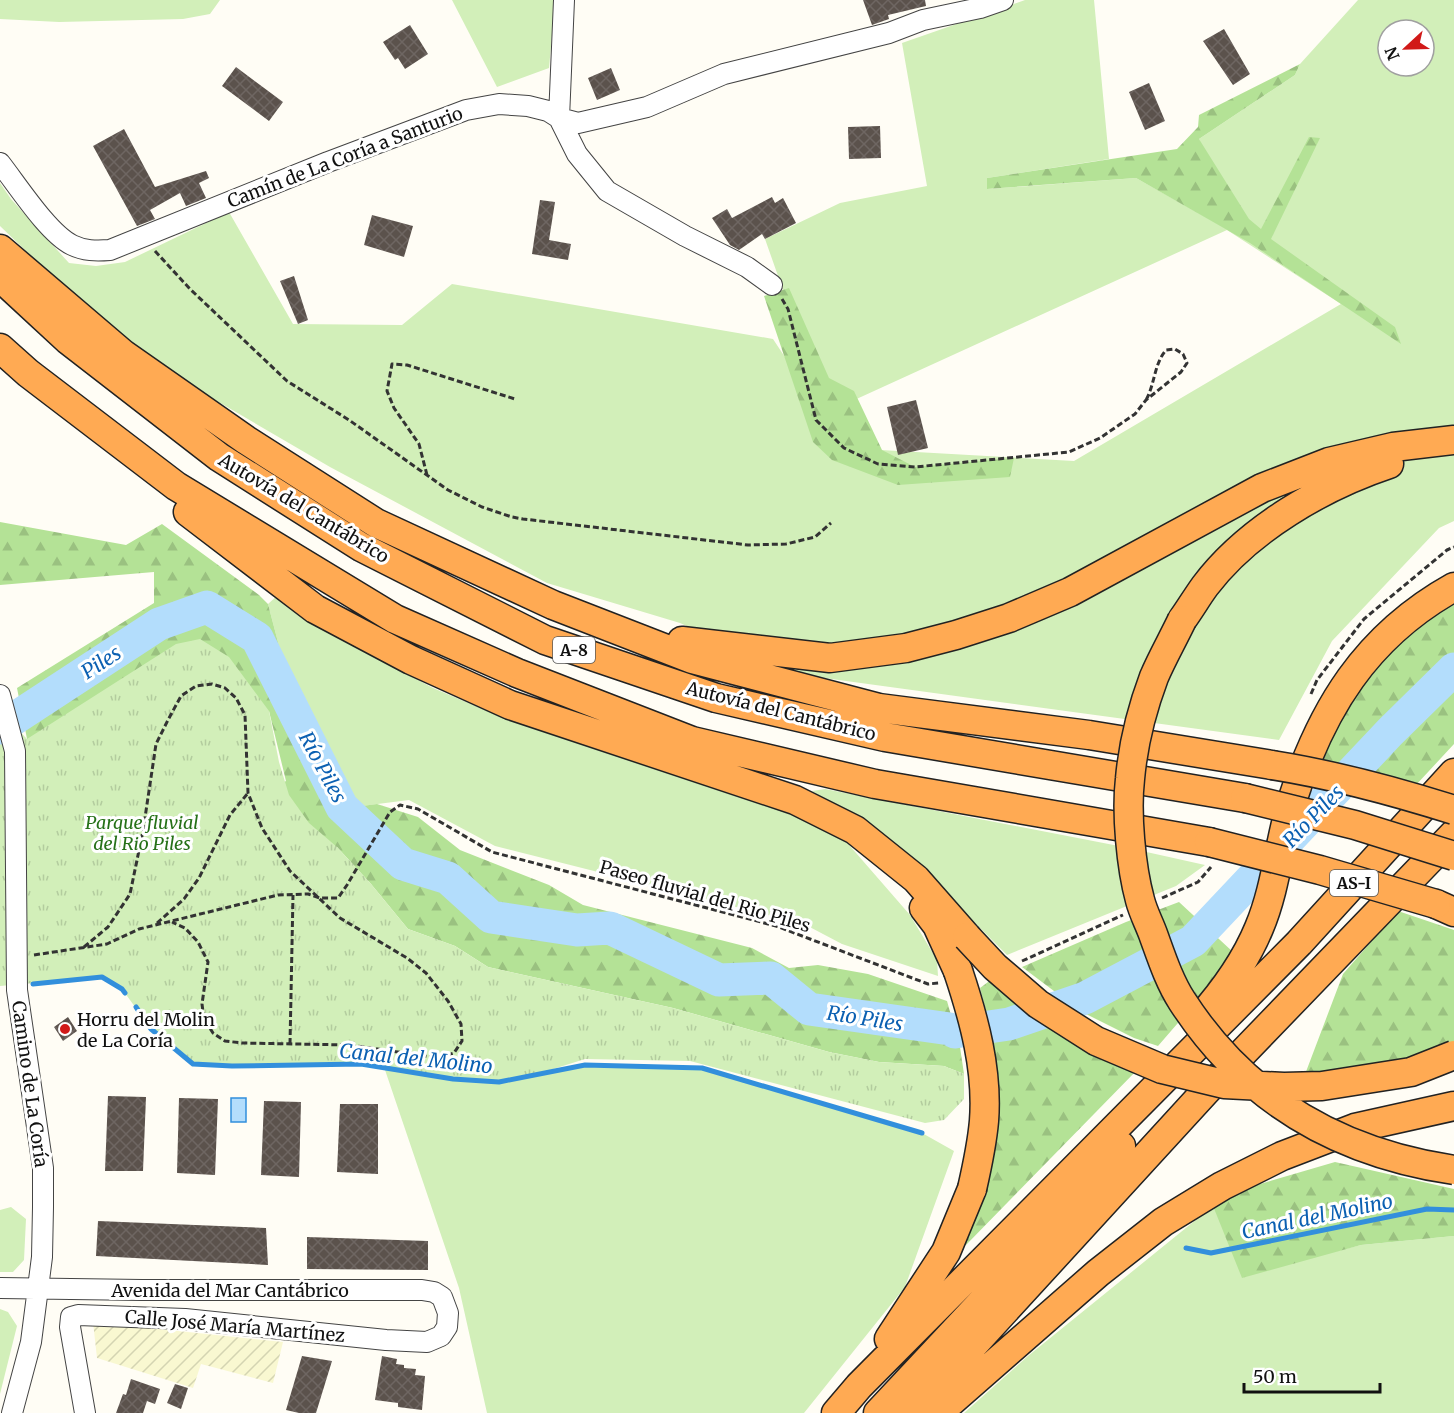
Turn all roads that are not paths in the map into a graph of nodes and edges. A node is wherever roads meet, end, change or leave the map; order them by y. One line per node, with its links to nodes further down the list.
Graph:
1 (564, 0): 3 (street)
2 (1003, 0): 3 (street, Camín de La Coría a Santurio)
3 (559, 118): 4 (street, Camín de La Coría a Santurio); 7 (street)
4 (0, 163)
5 (0, 249): 13 (highway)
6 (0, 277): 19 (highway, Autovía del Cantábrico / A-8, bridge)
7 (772, 285)
8 (0, 348): 9 (highway, A-8)
9 (28, 373): 17 (highway); 20 (highway, A-8, bridge)
10 (1454, 440): 13 (highway)
11 (1454, 450): 24 (highway, bridge)
12 (1454, 586): 25 (highway, bridge)
13 (553, 605): 16 (highway, bridge)
14 (0, 695): 27 (street, Camino de La Coría)
15 (1454, 773): 25 (highway, AS-I)
16 (1454, 810)
17 (855, 830): 21 (highway, bridge); 29 (highway, bridge)
18 (1454, 834): 22 (highway, AS-I)
19 (1454, 856)
20 (1445, 908)
21 (1454, 1055)
22 (1205, 1092): 25 (highway); 34 (highway)
23 (1454, 1106): 35 (highway)
24 (1454, 1170)
25 (1048, 1213): 29 (highway); 33 (highway)
26 (0, 1288): 27 (street, Avenida del Mar Cantábrico)
27 (38, 1288): 28 (street, Avenida del Mar Cantábrico); 30 (street, Camino de La Coría)
28 (448, 1313): 31 (street, Calle José María Martínez)
29 (860, 1386): 32 (highway)
30 (12, 1413)
31 (85, 1413)
32 (836, 1413)
33 (878, 1413)
34 (911, 1413)
35 (938, 1413)

